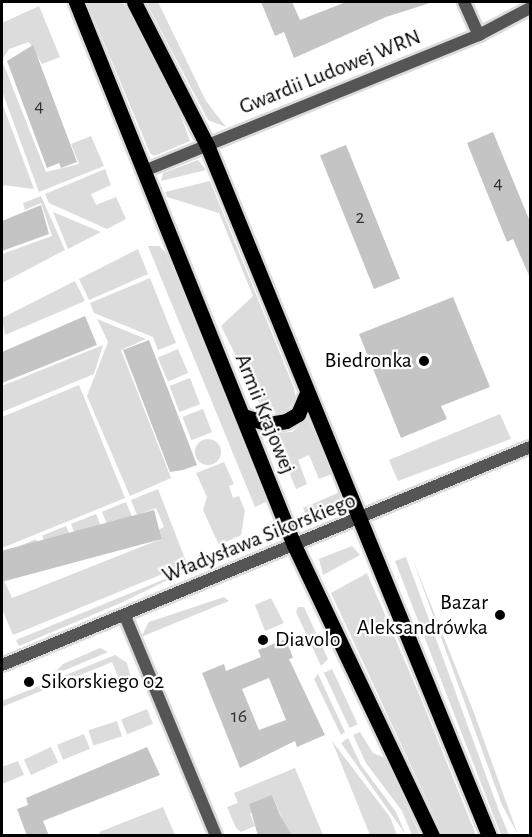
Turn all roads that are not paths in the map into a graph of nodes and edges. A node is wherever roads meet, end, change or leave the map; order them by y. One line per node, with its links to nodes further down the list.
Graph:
1 (76, 2): 7 (main road, Armii Krajowej)
2 (134, 2): 6 (main road, Armii Krajowej)
3 (464, 2): 5 (street)
4 (531, 8): 5 (street, Gwardii Ludowej WRN)
5 (479, 35): 6 (street, Gwardii Ludowej WRN)
6 (207, 145): 7 (street, Gwardii Ludowej WRN); 8 (main road, Armii Krajowej)
7 (144, 171): 9 (main road, Armii Krajowej)
8 (307, 393): 9 (main road); 11 (main road, Armii Krajowej)
9 (243, 416): 12 (main road, Armii Krajowej)
10 (531, 447): 11 (street, Władysława Sikorskiego)
11 (362, 519): 12 (street, Władysława Sikorskiego); 17 (main road, Armii Krajowej)
12 (294, 545): 13 (street, Władysława Sikorskiego); 16 (main road, Armii Krajowej)
13 (125, 615): 14 (street, Władysława Sikorskiego); 15 (street)
14 (2, 665)
15 (216, 836)
16 (432, 836)
17 (489, 836)

